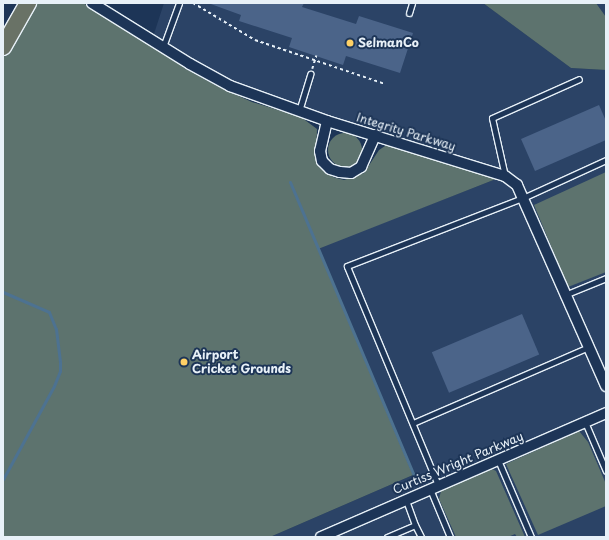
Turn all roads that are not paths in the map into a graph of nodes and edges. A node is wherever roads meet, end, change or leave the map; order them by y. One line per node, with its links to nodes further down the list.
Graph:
1 (28, 3): 6 (main road)
2 (92, 3): 7 (street, Integrity Parkway)
3 (179, 3): 7 (lane)
4 (412, 3): 5 (lane)
5 (409, 13)
6 (3, 47)
7 (163, 47): 10 (street, Integrity Parkway)
8 (310, 74): 10 (lane)
9 (580, 79): 14 (lane)
10 (299, 111): 11 (street, Integrity Parkway)
11 (327, 121): 12 (street, Integrity Parkway); 12 (street)
12 (375, 135): 14 (street, Integrity Parkway)
13 (606, 160): 15 (lane)
14 (505, 176): 15 (street, Integrity Parkway)
15 (525, 197): 17 (street, Integrity Parkway); 23 (lane)
16 (606, 278): 17 (lane)
17 (567, 294): 18 (street, Integrity Parkway)
18 (590, 347): 19 (street, Integrity Parkway); 23 (lane)
19 (603, 371): 20 (street, Integrity Parkway)
20 (606, 386)
21 (606, 413): 22 (street, Curtiss Wright Parkway)
22 (585, 422): 24 (street, Curtiss Wright Parkway); 25 (lane)
23 (413, 423): 26 (lane)
24 (498, 460): 26 (street, Curtiss Wright Parkway); 34 (lane)
25 (606, 471)
26 (434, 487): 27 (street, Curtiss Wright Parkway); 33 (lane)
27 (406, 500): 28 (lane); 29 (street, Curtiss Wright Parkway)
28 (415, 525): 31 (lane); 32 (lane)
29 (339, 533): 30 (street, Curtiss Wright Parkway)
30 (321, 537)
31 (387, 537)
32 (421, 537)
33 (450, 537)
34 (531, 537)

